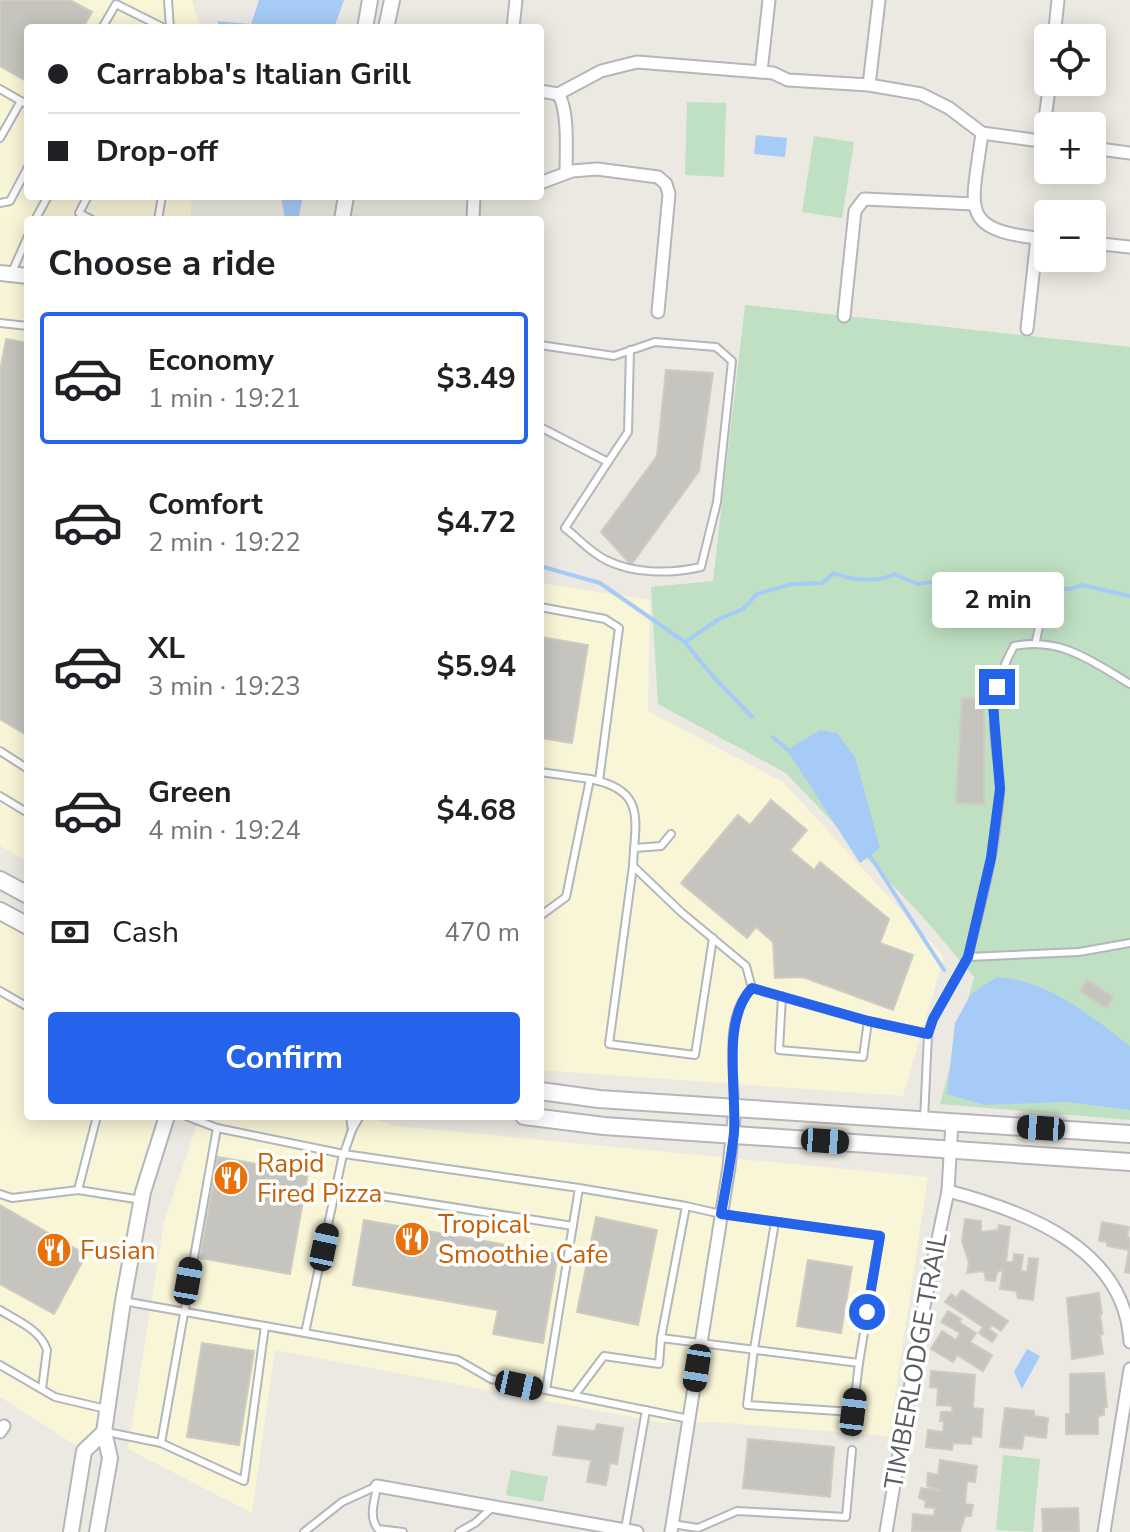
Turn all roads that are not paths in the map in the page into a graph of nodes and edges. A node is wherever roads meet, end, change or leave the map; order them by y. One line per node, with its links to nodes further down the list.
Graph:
1 (168, 0): 10 (lane)
2 (370, 0): 11 (street)
3 (392, 0): 12 (street)
4 (516, 0): 13 (street)
5 (769, 0): 15 (street)
6 (879, 0): 16 (street)
7 (1058, 0): 14 (street)
8 (104, 24): 9 (lane)
9 (156, 24)
10 (170, 24)
11 (366, 24)
12 (387, 24)
13 (513, 24)
14 (1055, 24)
15 (761, 72): 16 (street); 19 (street)
16 (869, 85): 22 (street)
17 (0, 89): 20 (lane)
18 (544, 92): 19 (street)
19 (558, 94): 27 (street)
20 (21, 101): 21 (lane); 23 (lane)
21 (24, 103)
22 (982, 133): 24 (street); 32 (street)
23 (0, 138)
24 (1034, 140)
25 (1106, 150): 26 (street)
26 (1130, 153)
27 (566, 173): 29 (street); 40 (street)
28 (24, 175): 31 (lane)
29 (544, 181)
30 (86, 200): 33 (lane)
31 (0, 203)
32 (974, 204): 34 (street); 41 (street)
33 (85, 216)
34 (1034, 237)
35 (1106, 244): 36 (street)
36 (1130, 247)
37 (24, 252): 39 (lane)
38 (1036, 272): 44 (street)
39 (18, 276)
40 (658, 312)
41 (844, 316)
42 (0, 323): 43 (lane)
43 (24, 326)
44 (1027, 329)
45 (544, 346): 46 (lane)
46 (630, 350): 48 (lane); 48 (lane)
47 (544, 429): 48 (lane)
48 (608, 462)
49 (544, 608): 57 (lane)
50 (1042, 612): 51 (lane)
51 (1036, 641): 52 (lane); 70 (lane)
52 (1130, 684)
53 (0, 751): 54 (lane)
54 (24, 766)
55 (544, 773): 56 (lane)
56 (590, 779): 57 (lane); 66 (lane)
57 (599, 781): 61 (lane)
58 (0, 796): 59 (lane)
59 (24, 811)
60 (671, 834): 61 (lane)
61 (634, 848): 62 (lane)
62 (633, 866): 68 (lane); 68 (lane)
63 (0, 880): 64 (main road)
64 (24, 893)
65 (0, 911): 67 (main road)
66 (544, 913)
67 (24, 924)
68 (713, 938): 71 (lane)
69 (1130, 943): 70 (lane)
70 (968, 957): 76 (lane)
71 (752, 988): 73 (lane); 78 (lane)
72 (0, 991): 74 (lane)
73 (782, 996): 75 (lane); 75 (lane)
74 (24, 1005)
75 (868, 1021): 76 (lane)
76 (928, 1034): 85 (lane)
77 (544, 1092): 78 (main road)
78 (735, 1109): 85 (main road); 89 (street)
79 (544, 1118): 89 (main road)
80 (96, 1120): 96 (lane)
81 (166, 1120): 99 (street)
82 (196, 1120): 87 (lane)
83 (351, 1120): 88 (lane)
84 (358, 1120): 88 (lane)
85 (924, 1120): 86 (main road)
86 (952, 1122): 90 (main road); 91 (street, TIMBERLODGE TRAIL)
87 (217, 1128): 92 (lane); 106 (lane)
88 (352, 1130): 92 (lane)
89 (734, 1134): 91 (main road); 101 (street)
90 (1130, 1134)
91 (951, 1149): 93 (main road); 97 (street, TIMBERLODGE TRAIL)
92 (344, 1154): 94 (lane); 95 (lane)
93 (1130, 1162)
94 (579, 1188): 100 (lane); 103 (lane)
95 (336, 1189): 103 (lane); 108 (lane)
96 (78, 1190): 98 (lane); 99 (lane)
97 (948, 1191): 111 (street); 135 (street, TIMBERLODGE TRAIL)
98 (0, 1194)
99 (142, 1200): 104 (street)
100 (686, 1206): 101 (lane); 109 (lane)
101 (721, 1214): 102 (lane); 110 (street)
102 (775, 1222): 112 (lane); 113 (lane)
103 (573, 1226): 117 (lane)
104 (123, 1301): 106 (lane); 119 (street)
105 (0, 1310): 116 (lane)
106 (182, 1312): 107 (lane); 123 (lane)
107 (265, 1326): 108 (lane); 123 (lane)
108 (305, 1333): 117 (lane)
109 (661, 1338): 110 (lane); 118 (lane)
110 (701, 1342): 112 (lane); 121 (street)
111 (1130, 1342)
112 (754, 1349): 113 (lane); 113 (lane)
113 (859, 1363)
114 (0, 1365): 116 (lane)
115 (1130, 1369): 136 (street)
116 (42, 1389): 119 (lane)
117 (546, 1390): 118 (lane)
118 (574, 1396): 120 (lane)
119 (107, 1409): 122 (street)
120 (646, 1410): 121 (lane); 129 (lane)
121 (689, 1419): 127 (street)
122 (104, 1432): 123 (lane); 130 (street); 131 (street)
123 (161, 1443)
124 (852, 1450): 128 (lane)
125 (377, 1486): 126 (street); 132 (lane); 133 (lane)
126 (494, 1506): 129 (street); 134 (lane)
127 (672, 1528): 128 (lane)
128 (700, 1530)
129 (629, 1531)
130 (71, 1532)
131 (97, 1532)
132 (304, 1532)
133 (403, 1532)
134 (459, 1532)
135 (886, 1532)
136 (1104, 1532)

